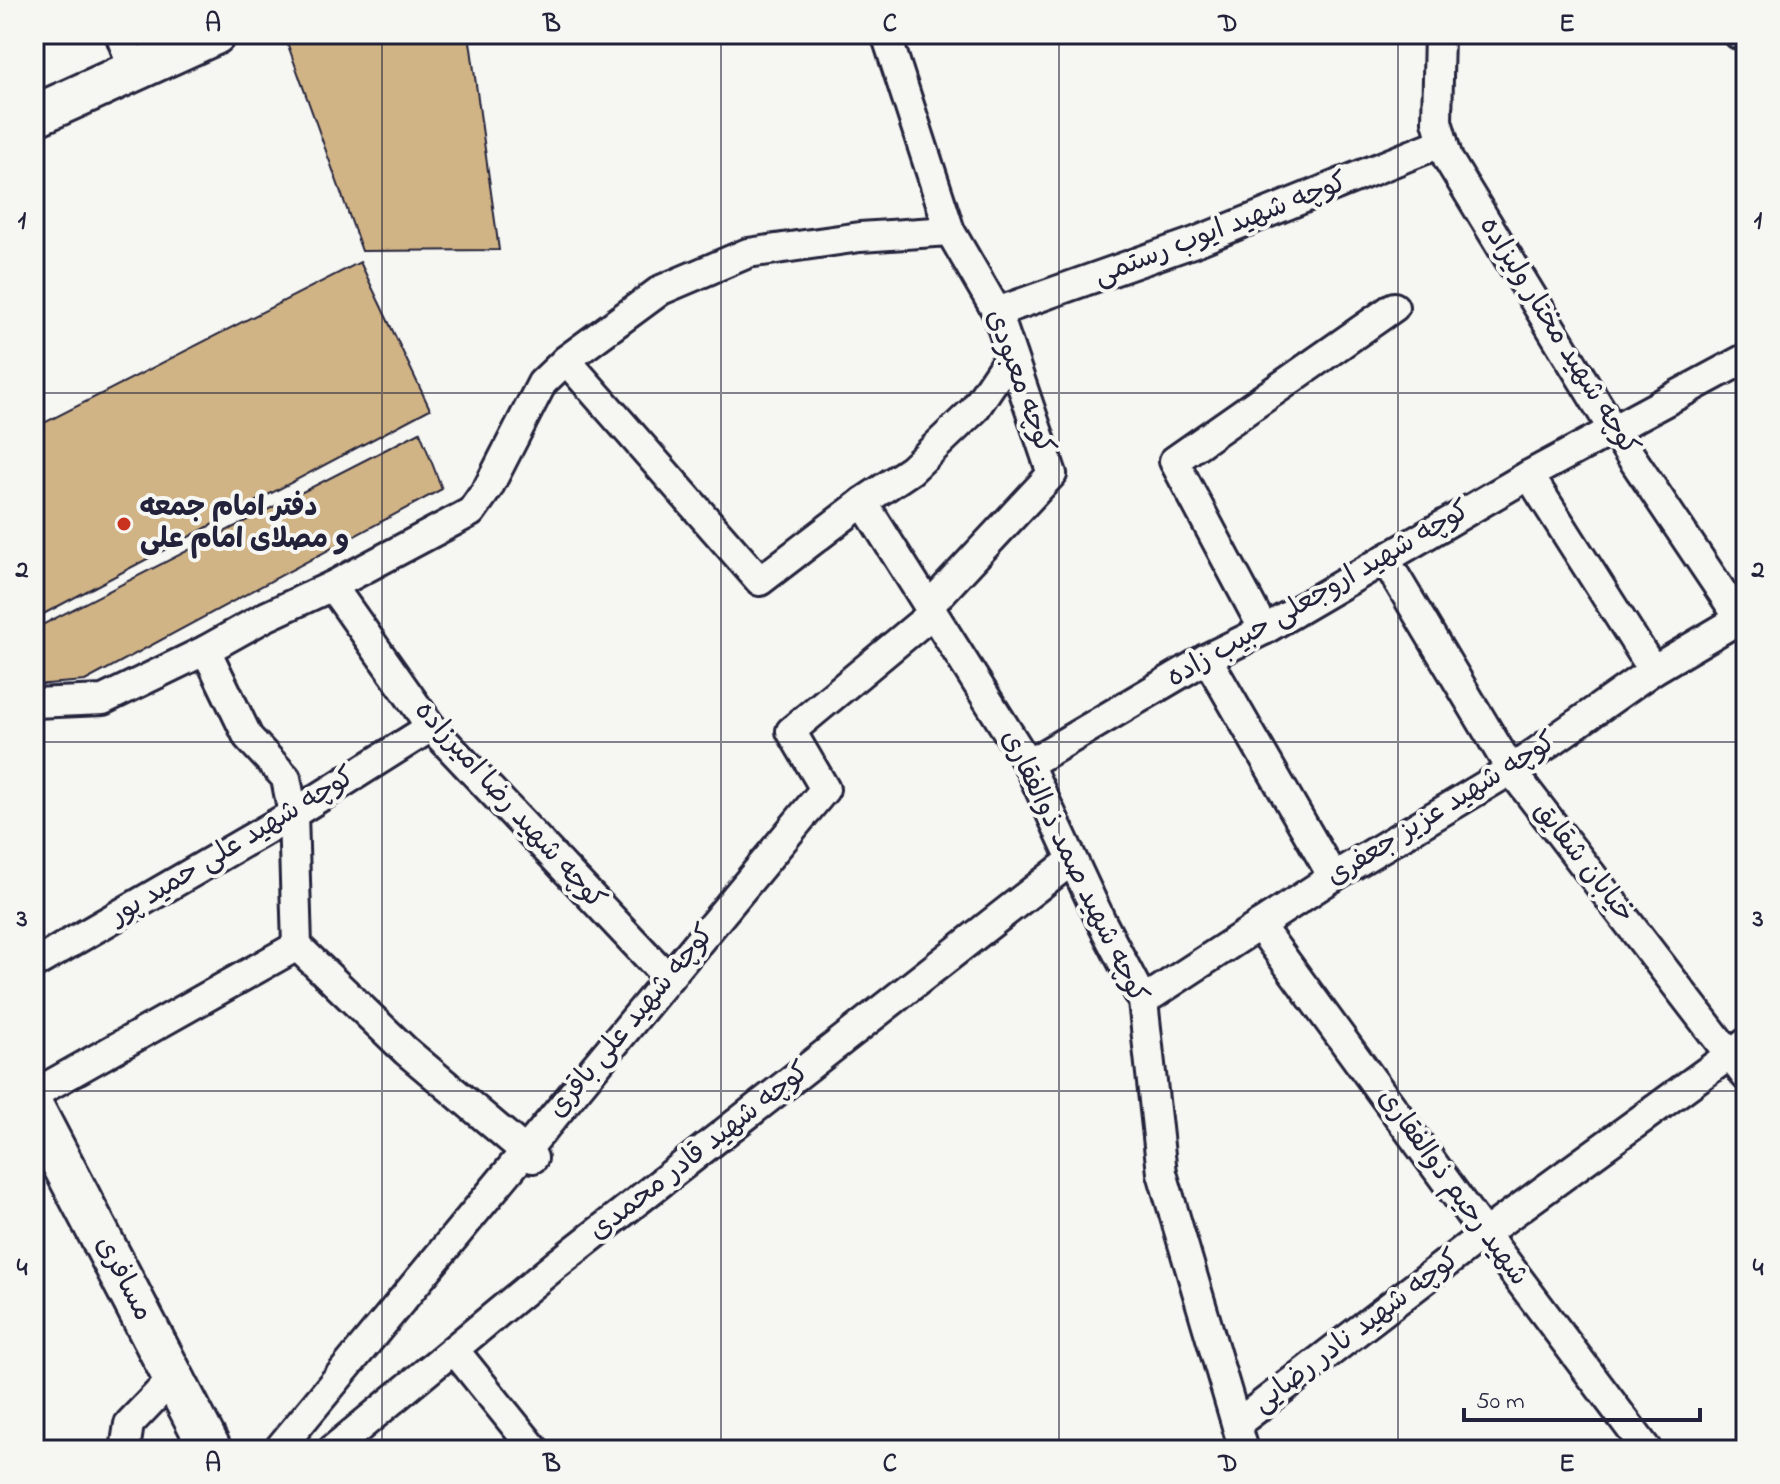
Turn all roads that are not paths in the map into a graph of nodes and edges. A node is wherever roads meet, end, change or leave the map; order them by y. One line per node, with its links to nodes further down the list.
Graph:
1 (120, 34): 7 (street)
2 (215, 34): 7 (main road)
3 (886, 34): 10 (street, کوچه معبودی)
4 (1439, 34): 9 (street, کوچه شهید مختار ولیزاده)
5 (1738, 34): 6 (street)
6 (1746, 36)
7 (134, 71): 8 (main road)
8 (34, 116)
9 (1443, 142): 12 (street, کوچه شهید ایوب رستمی); 16 (street, کوچه شهید مختار ولیزاده)
10 (950, 231): 12 (street, کوچه معبودی); 15 (street)
11 (1394, 307): 23 (street)
12 (997, 312): 13 (street, کوچه معبودی)
13 (1011, 355): 18 (street); 21 (street, کوچه معبودی)
14 (1746, 358): 16 (street, کوچه شهید اروجعلی حبیب زاده)
15 (566, 360): 18 (street); 20 (street)
16 (1612, 428): 17 (street, کوچه شهید اروجعلی حبیب زاده); 22 (street, کوچه شهید مختار ولیزاده)
17 (1529, 475): 19 (street, کوچه شهید اروجعلی حبیب زاده); 26 (street)
18 (863, 502): 21 (street, کوچه شهید صمد ذوالفقاری)
19 (1385, 559): 23 (street, کوچه شهید اروجعلی حبیب زاده); 30 (street, خیابان شقایق)
20 (332, 586): 24 (street); 28 (street, کوچه شهید رضا امیرزاده)
21 (931, 610): 29 (street, کوچه شهید صمد ذوالفقاری); 37 (street, کوچه شهید علی باقری)
22 (1743, 617): 26 (street, کوچه شهید عزیز جعفری)
23 (1264, 630): 25 (street, کوچه شهید اروجعلی حبیب زاده)
24 (206, 650): 27 (street); 31 (street)
25 (1207, 658): 29 (street, کوچه شهید اروجعلی حبیب زاده); 33 (street)
26 (1653, 670): 30 (street, کوچه شهید عزیز جعفری)
27 (34, 703)
28 (431, 727): 31 (street, کوچه شهید علی حمید پور); 37 (street, کوچه شهید رضا امیرزاده)
29 (1028, 764): 32 (street, کوچه شهید صمد ذوالفقاری)
30 (1511, 770): 33 (street, کوچه شهید عزیز جعفری); 39 (street, خیابان شقایق)
31 (293, 814): 35 (street); 36 (street, کوچه شهید علی حمید پور)
32 (1072, 860): 38 (street, کوچه شهید صمد ذوالفقاری); 44 (street, کوچه شهید قادر محمدی)
33 (1333, 877): 34 (street, کوچه شهید عزیز جعفری)
34 (1259, 925): 38 (street, کوچه شهید عزیز جعفری); 43 (street, شهید رحیم ذوالفقاری)
35 (297, 946): 40 (street); 42 (street)
36 (34, 964)
37 (668, 978): 42 (street, کوچه شهید علی باقری)
38 (1143, 1001): 46 (street, کوچه شهید صمد ذوالفقاری)
39 (1741, 1058): 43 (street, کوچه شهید نادر رضایی)
40 (34, 1094)
41 (34, 1109): 45 (main road, مسافری)
42 (530, 1154): 49 (street, کوچه شهید علی باقری)
43 (1484, 1234): 46 (street, کوچه شهید نادر رضایی); 52 (street, شهید رحیم ذوالفقاری)
44 (455, 1351): 50 (street, کوچه شهید قادر محمدی); 51 (street)
45 (174, 1377): 47 (street); 48 (main road, مسافری)
46 (1241, 1436)
47 (125, 1450)
48 (211, 1450)
49 (278, 1450)
50 (332, 1450)
51 (535, 1450)
52 (1647, 1450)

